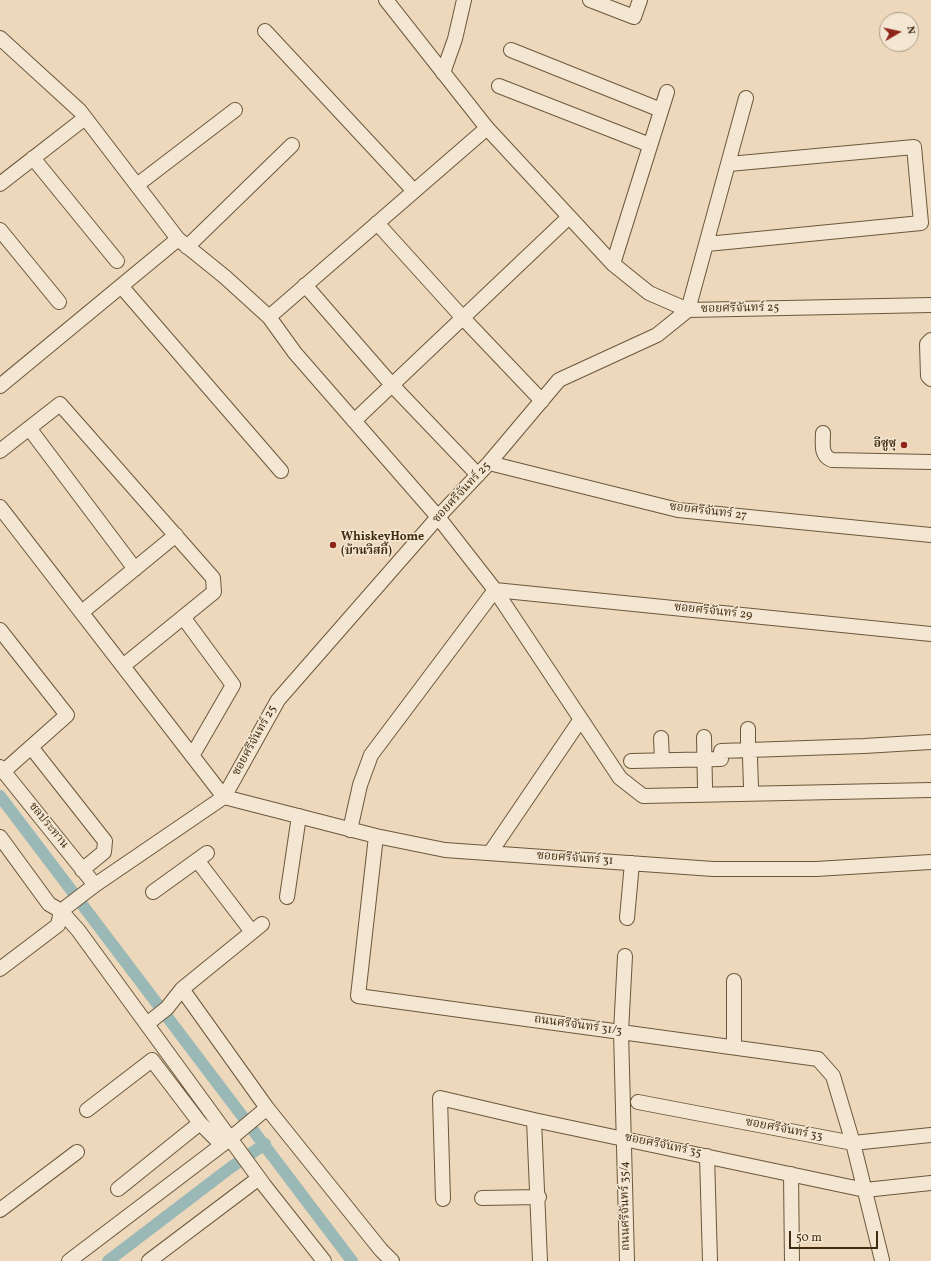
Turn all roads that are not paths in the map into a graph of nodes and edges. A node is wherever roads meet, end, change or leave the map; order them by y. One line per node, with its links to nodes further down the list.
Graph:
1 (386, 0): 8 (street)
2 (464, 0): 8 (street)
3 (590, 0): 4 (street)
4 (640, 0)
5 (265, 31): 22 (street)
6 (0, 38): 14 (street)
7 (511, 50): 13 (street)
8 (443, 73): 15 (street)
9 (499, 86): 17 (street)
10 (667, 92): 13 (street)
11 (746, 98): 19 (street)
12 (235, 110): 21 (street)
13 (661, 110): 17 (street)
14 (85, 118): 18 (street); 21 (street)
15 (487, 128): 22 (street); 24 (street)
16 (292, 145): 27 (street)
17 (650, 145): 30 (street)
18 (33, 158): 20 (street); 29 (street)
19 (729, 164): 23 (street); 28 (street)
20 (0, 184)
21 (137, 185): 27 (street)
22 (414, 191): 25 (street)
23 (925, 204): 28 (street)
24 (569, 216): 30 (street); 37 (street)
25 (377, 223): 31 (street); 37 (street)
26 (0, 230): 33 (street)
27 (183, 243): 32 (street); 36 (street)
28 (707, 244): 35 (street)
29 (117, 261)
30 (613, 264): 35 (street)
31 (305, 285): 36 (street); 40 (street)
32 (121, 286): 41 (street); 49 (street)
33 (59, 302)
34 (931, 305): 35 (street, ซอยศรีจันทร์ 25)
35 (688, 310): 42 (street, ซอยศรีจันทร์ 25)
36 (269, 317): 43 (street)
37 (463, 318): 40 (street); 42 (street)
38 (931, 340): 39 (street)
39 (931, 379)
40 (392, 385): 43 (street); 50 (street)
41 (0, 386)
42 (542, 401): 48 (street, ซอยศรีจันทร์ 25)
43 (354, 421): 52 (street)
44 (29, 428): 46 (street); 53 (street); 55 (street)
45 (823, 433): 47 (street)
46 (0, 451)
47 (931, 462)
48 (489, 463): 50 (street, ซอยศรีจันทร์ 25); 54 (street, ซอยศรีจันทร์ 27)
49 (281, 471)
50 (478, 476): 52 (street, ซอยศรีจันทร์ 25)
51 (0, 507): 57 (street)
52 (438, 517): 56 (street); 79 (street, ซอยศรีจันทร์ 25)
53 (176, 535): 55 (street); 58 (street)
54 (931, 535)
55 (135, 569): 57 (street)
56 (495, 590): 60 (street, ซอยศรีจันทร์ 29); 62 (street); 81 (street)
57 (82, 612): 61 (street)
58 (183, 617): 61 (street); 70 (street)
59 (0, 630): 67 (street)
60 (931, 634)
61 (123, 666): 70 (street)
62 (581, 719): 78 (street); 84 (street)
63 (748, 729): 69 (street)
64 (704, 737): 73 (street)
65 (661, 738): 72 (street)
66 (931, 742): 69 (street)
67 (31, 747): 75 (street); 87 (street)
68 (931, 752): 69 (street)
69 (749, 754): 71 (street); 73 (street); 77 (street)
70 (192, 756): 79 (street)
71 (730, 758)
72 (662, 760): 73 (street); 74 (street)
73 (705, 760): 76 (street)
74 (631, 761)
75 (2, 769): 87 (street, ชลประทาน)
76 (705, 787)
77 (751, 787)
78 (931, 790)
79 (224, 797): 80 (street, ซอยศรีจันทร์ 31); 88 (street, ซอยศรีจันทร์ 25)
80 (299, 816): 81 (street, ซอยศรีจันทร์ 31); 90 (street)
81 (350, 830): 82 (street, ซอยศรีจันทร์ 31)
82 (376, 836): 84 (street, ซอยศรีจันทร์ 31); 98 (street, ถนนศรีจันทร์ 31/3)
83 (0, 837): 91 (street)
84 (490, 853): 86 (street, ซอยศรีจันทร์ 31)
85 (931, 862): 86 (street, ซอยศรีจันทร์ 31)
86 (632, 863): 92 (street)
87 (82, 870): 88 (street, ชลประทาน)
88 (95, 885): 91 (street, ซอยศรีจันทร์ 25)
89 (153, 892): 96 (street)
90 (287, 896)
91 (66, 909): 94 (street); 97 (street)
92 (627, 918)
93 (625, 956): 98 (street, ถนนศรีจันทร์ 35/4)
94 (0, 969)
95 (734, 981): 99 (street)
96 (182, 989): 97 (street); 101 (street)
97 (149, 1022): 108 (street)
98 (622, 1032): 99 (street, ถนนศรีจันทร์ 31/3); 106 (street, ถนนศรีจันทร์ 35/4)
99 (734, 1046): 107 (street, ถนนศรีจันทร์ 31/3)
100 (638, 1102): 107 (street, ซอยศรีจันทร์ 33)
101 (267, 1108): 108 (street); 124 (street)
102 (87, 1110): 104 (street)
103 (534, 1120): 106 (street, ซอยศรีจันทร์ 35); 116 (street); 118 (street, ซอยศรีจันทร์ 35)
104 (200, 1123): 108 (street); 114 (street)
105 (931, 1135): 107 (street, ซอยศรีจันทร์ 33)
106 (624, 1138): 110 (street, ซอยศรีจันทร์ 35); 126 (street, ถนนศรีจันทร์ 35/4)
107 (853, 1143): 115 (street, ถนนศรีจันทร์ 31/3)
108 (230, 1144): 111 (street); 121 (street)
109 (77, 1152): 119 (street)
110 (707, 1156): 112 (street, ซอยศรีจันทร์ 35); 127 (street)
111 (255, 1173): 122 (street); 123 (street)
112 (791, 1174): 115 (street, ซอยศรีจันทร์ 35); 128 (street)
113 (931, 1183): 115 (street, ซอยศรีจันทร์ 35)
114 (118, 1189)
115 (865, 1190): 120 (street, ถนนศรีจันทร์ 31/3)
116 (539, 1197): 117 (street); 125 (street)
117 (482, 1198)
118 (443, 1199)
119 (0, 1210)
120 (882, 1260)
121 (69, 1261)
122 (150, 1261)
123 (324, 1261)
124 (392, 1261)
125 (540, 1261)
126 (627, 1261)
127 (710, 1261)
128 (792, 1261)

